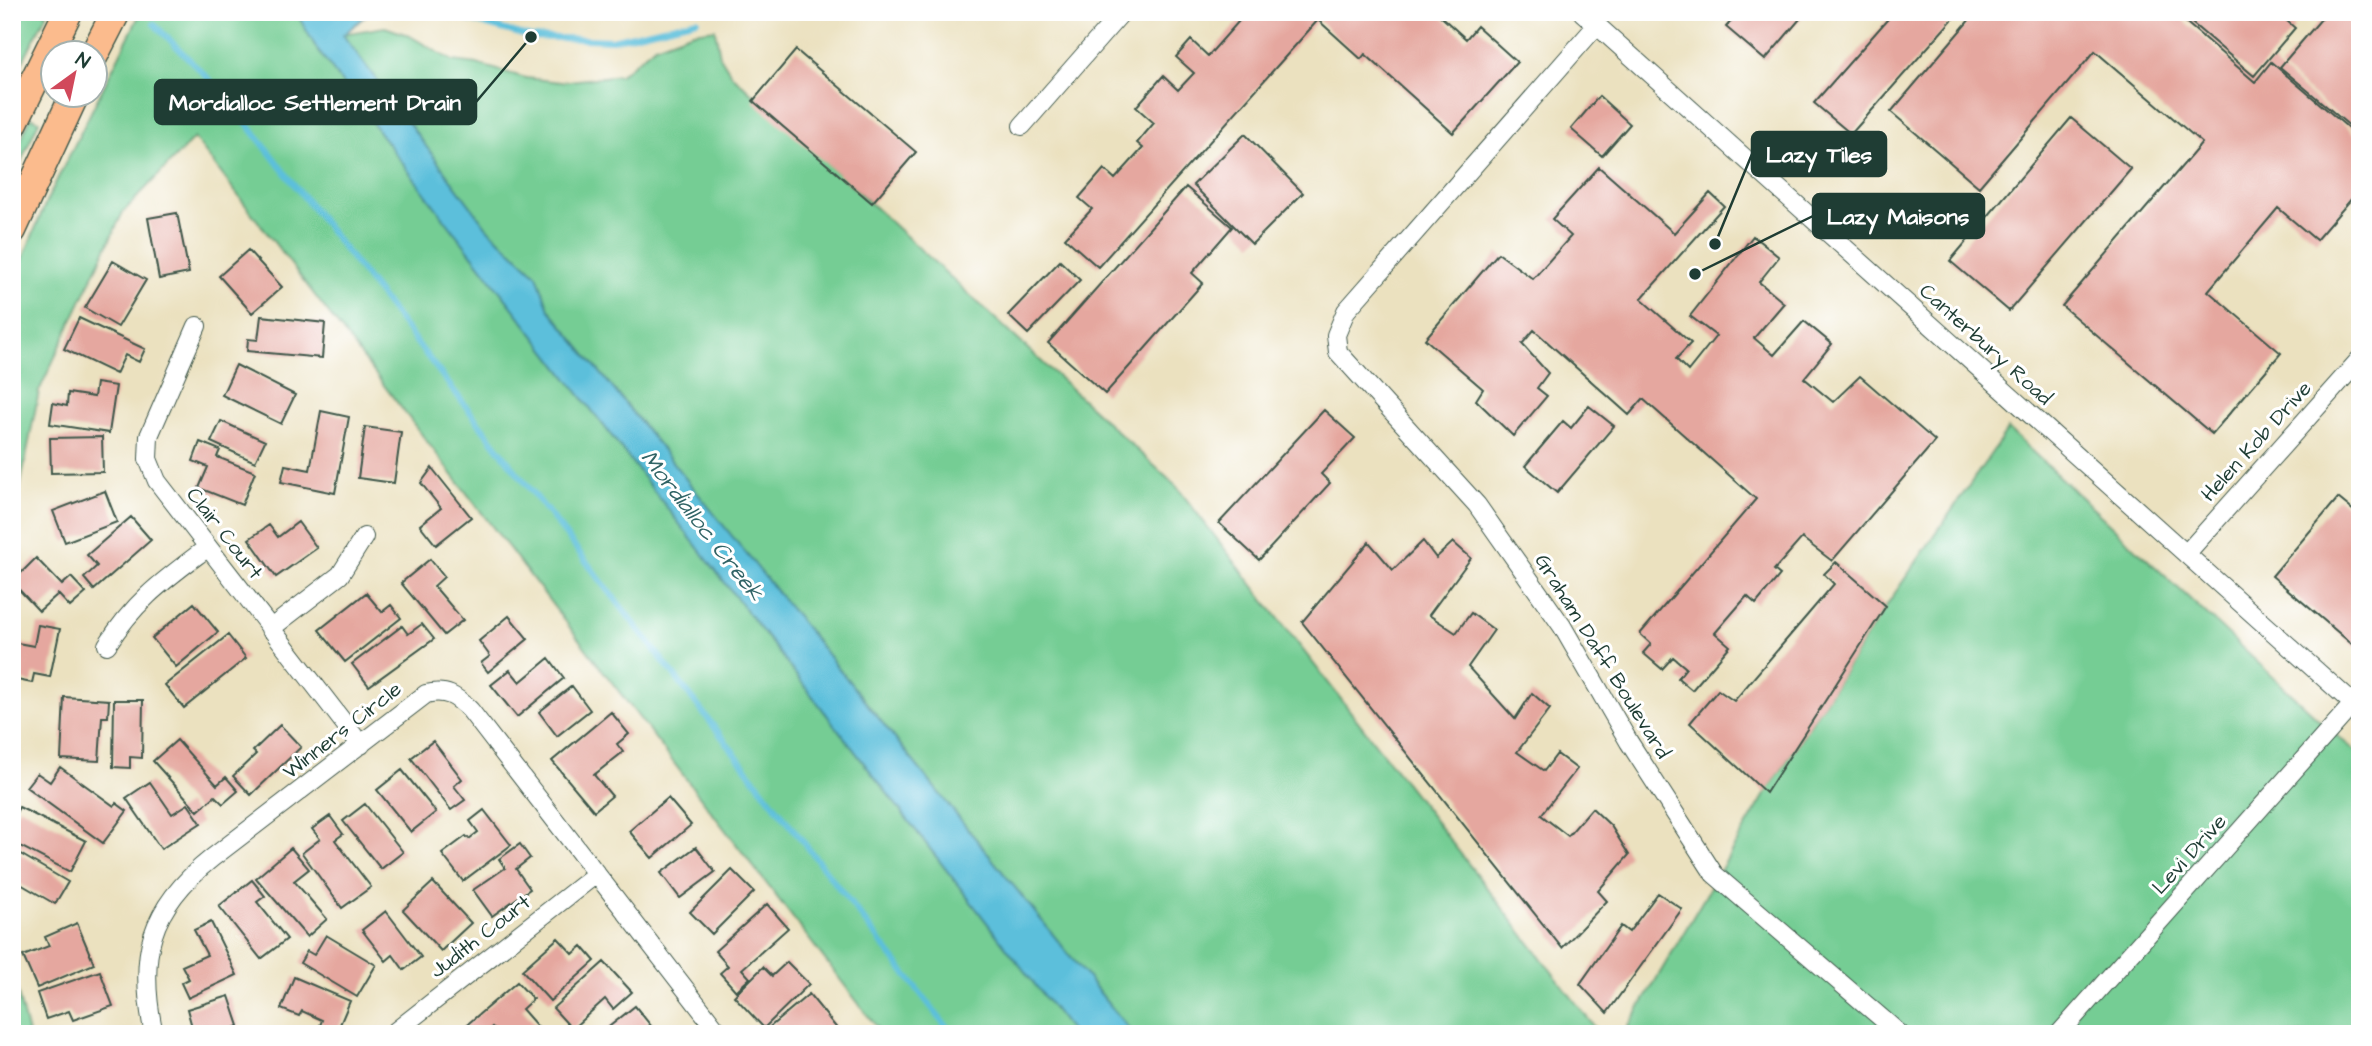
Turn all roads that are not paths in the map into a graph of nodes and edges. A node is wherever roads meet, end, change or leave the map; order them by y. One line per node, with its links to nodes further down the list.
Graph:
1 (68, 12): 8 (main road)
2 (116, 12): 6 (main road)
3 (1122, 12): 9 (street)
4 (1582, 12): 5 (street, Canterbury Road)
5 (1597, 25): 15 (street, Canterbury Road); 24 (street, Graham Daff Boulevard)
6 (103, 38)
7 (69, 108): 10 (main road)
8 (12, 126)
9 (1022, 126)
10 (12, 230)
11 (197, 326): 14 (street, Clair Court)
12 (2360, 359): 15 (street, Helen Kob Drive)
13 (364, 537): 16 (street)
14 (208, 547): 16 (street, Clair Court); 17 (street)
15 (2186, 554): 18 (street, Canterbury Road)
16 (270, 629): 19 (street, Clair Court)
17 (107, 645)
18 (2356, 707): 25 (street, Levi Drive)
19 (361, 745): 20 (street, Winners Circle); 21 (street, Winners Circle)
20 (596, 874): 22 (street, Judith Court); 23 (street, Winners Circle)
21 (154, 1034)
22 (392, 1034)
23 (720, 1034)
24 (1900, 1034)
25 (2059, 1034)

